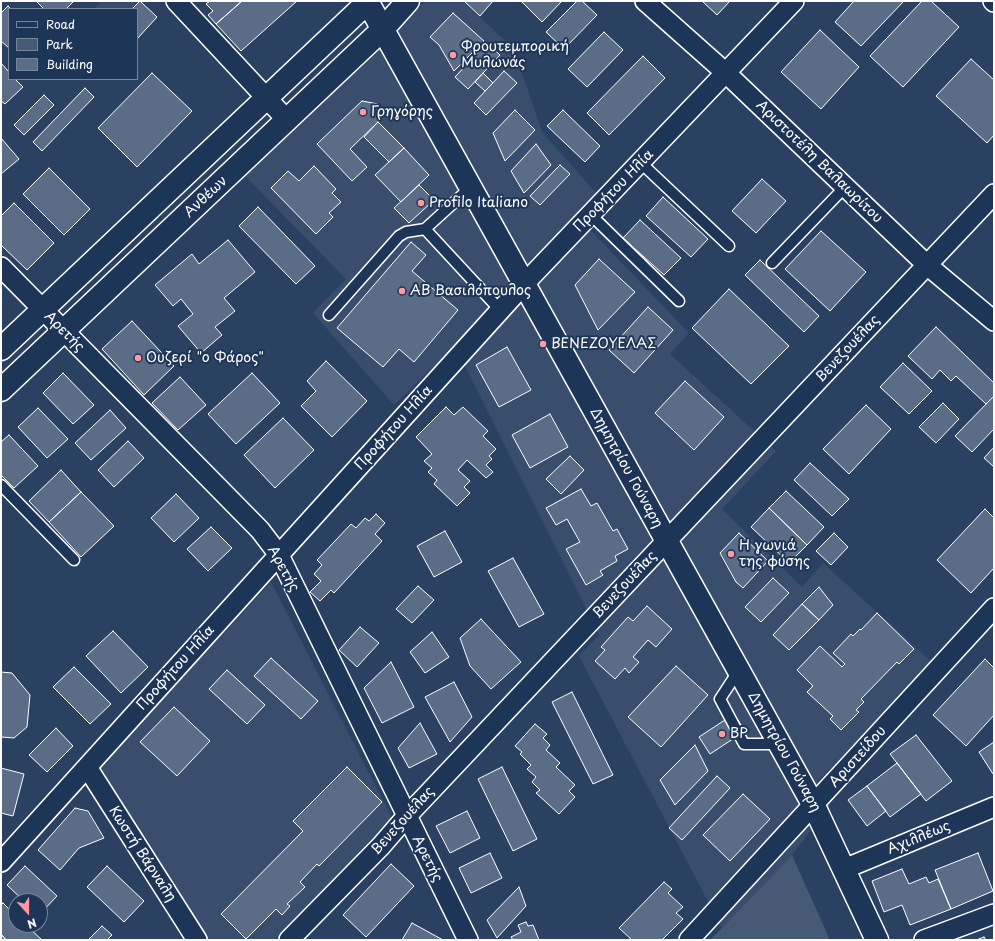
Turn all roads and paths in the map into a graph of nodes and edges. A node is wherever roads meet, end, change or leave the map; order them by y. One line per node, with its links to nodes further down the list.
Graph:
1 (176, 1): 8 (street)
2 (408, 1): 6 (main road, Ανθέων)
3 (645, 1): 7 (street, Αριστοτέλη Βαλαωρίτου)
4 (794, 1): 7 (street, Προφήτου Ηλία)
5 (368, 2): 6 (main road, Δημητρίου Γούναρη); 8 (main road)
6 (383, 28): 9 (main road, Ανθέων); 11 (main road, Δημητρίου Γούναρη)
7 (726, 73): 10 (street, Προφήτου Ηλία); 12 (street, Αριστοτέλη Βαλαωρίτου)
8 (267, 97): 9 (street); 22 (main road)
9 (286, 120): 26 (main road, Ανθέων)
10 (641, 163): 14 (street, Προφήτου Ηλία); 16 (lane)
11 (471, 187): 15 (lane); 20 (main road, Δημητρίου Γούναρη)
12 (845, 187): 17 (lane); 18 (street, Αριστοτέλη Βαλαωρίτου)
13 (994, 194): 18 (street, Βενεζουέλας)
14 (591, 215): 20 (street, Προφήτου Ηλία); 21 (lane)
15 (425, 229): 23 (lane); 24 (lane)
16 (729, 246)
17 (772, 263)
18 (927, 265): 25 (street, Αριστοτέλη Βαλαωρίτου); 30 (street, Βενεζουέλας)
19 (1, 266): 22 (street, Αρετής)
20 (524, 284): 23 (street, Προφήτου Ηλία); 30 (main road, Δημητρίου Γούναρη)
21 (680, 301)
22 (42, 310): 26 (street, Αρετής); 27 (main road)
23 (500, 310): 31 (street, Προφήτου Ηλία)
24 (329, 315)
25 (994, 321)
26 (63, 331): 28 (main road, Ανθέων); 31 (street, Αρετής)
27 (1, 349)
28 (1, 390)
29 (1, 485): 32 (lane)
30 (666, 541): 34 (main road, Δημητρίου Γούναρη); 39 (street, Βενεζουέλας)
31 (279, 555): 36 (street, Προφήτου Ηλία); 39 (street, Αρετής)
32 (74, 560)
33 (994, 608): 37 (street, Αριστείδου)
34 (739, 670): 35 (main road, Δημητρίου Γούναρη); 35 (lane)
35 (780, 744): 37 (main road, Δημητρίου Γούναρη)
36 (87, 767): 40 (street, Προφήτου Ηλία); 43 (street, Κωστή Βάρναλη)
37 (814, 806): 41 (main road, Δημητρίου Γούναρη); 46 (street, Αριστείδου)
38 (994, 807): 41 (street, Αχιλλέως)
39 (406, 816): 44 (street, Βενεζουέλας); 45 (street, Αρετής)
40 (1, 862)
41 (844, 868): 47 (main road, Δημητρίου Γούναρη)
42 (994, 914): 48 (street)
43 (197, 940)
44 (289, 940)
45 (468, 940)
46 (689, 940)
47 (877, 940)
48 (924, 940)

